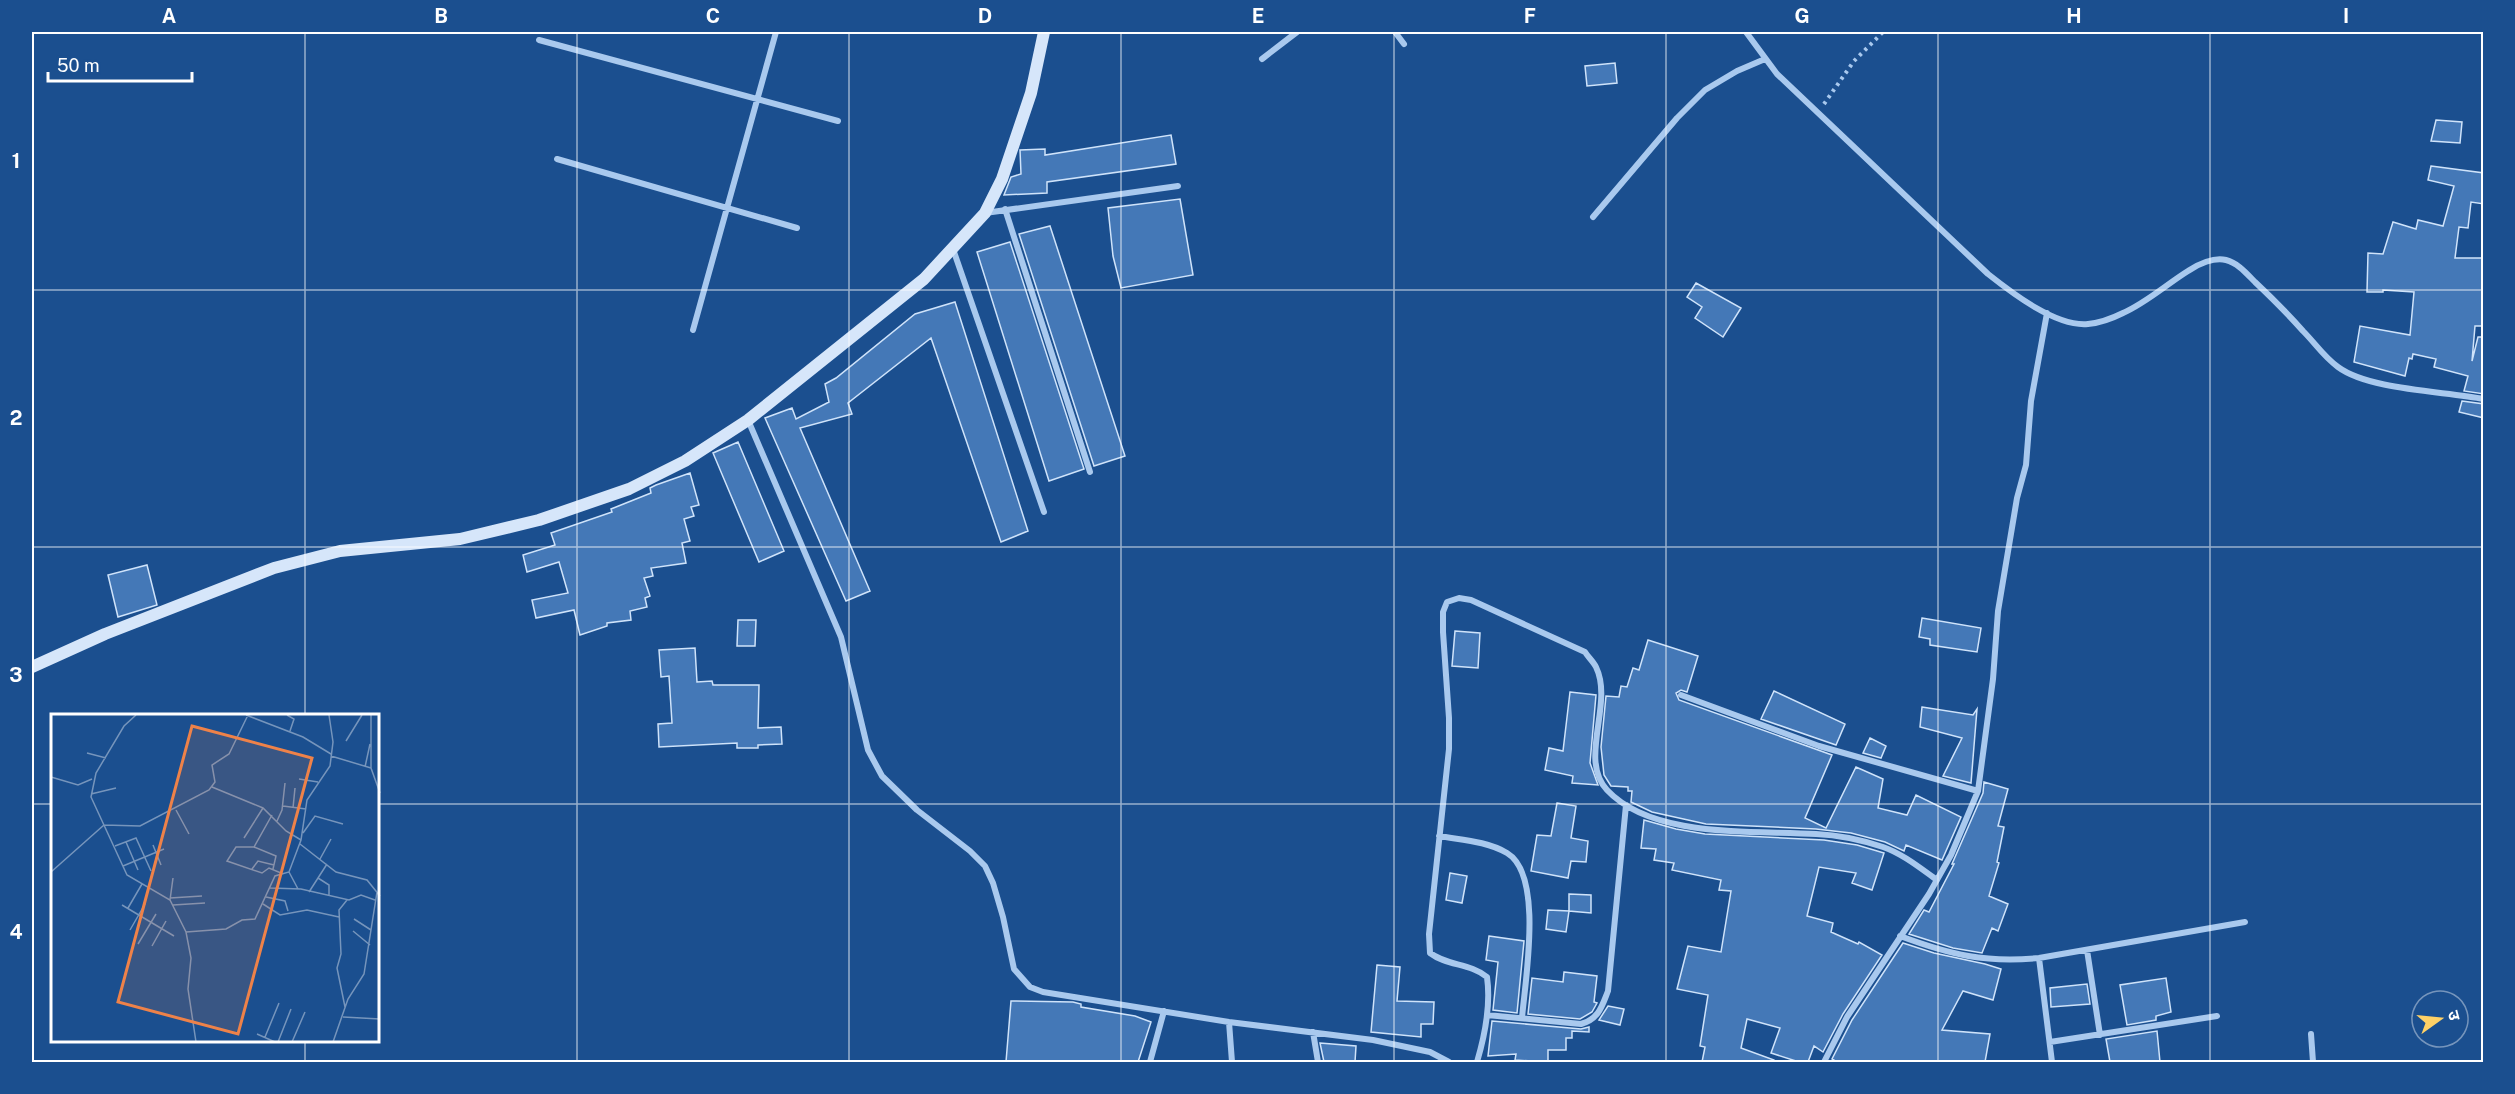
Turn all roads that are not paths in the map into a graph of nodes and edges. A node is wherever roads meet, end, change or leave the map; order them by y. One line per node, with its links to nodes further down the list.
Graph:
1 (776, 32): 10 (street)
2 (1044, 32): 16 (street)
3 (1297, 32): 8 (street)
4 (1395, 32): 7 (street)
5 (1746, 32): 9 (street)
6 (539, 40): 10 (street)
7 (1404, 44)
8 (1262, 59)
9 (1765, 59): 17 (street); 20 (street)
10 (758, 99): 11 (street); 14 (street)
11 (838, 121)
12 (557, 159): 14 (street)
13 (1178, 186): 15 (street)
14 (727, 209): 18 (street); 21 (street)
15 (1005, 209): 16 (street); 24 (street)
16 (985, 213): 19 (street)
17 (1593, 218)
18 (797, 228)
19 (953, 248): 23 (street); 25 (street)
20 (2047, 313): 22 (street); 28 (street)
21 (693, 330)
22 (2484, 399)
23 (748, 420): 26 (street); 36 (street)
24 (1090, 472)
25 (1044, 512)
26 (32, 667)
27 (1681, 695): 28 (street)
28 (1978, 791): 31 (street)
29 (1626, 805): 30 (street); 31 (street); 39 (street)
30 (1439, 836): 37 (street); 39 (street)
31 (1937, 880): 33 (street)
32 (2245, 922): 34 (street)
33 (1900, 936): 35 (street); 50 (street)
34 (2087, 950): 35 (street); 43 (street)
35 (2039, 958): 44 (street)
36 (1164, 1011): 40 (street); 45 (street)
37 (1487, 1015): 39 (street); 49 (street)
38 (2217, 1016): 43 (street)
39 (1522, 1018)
40 (1229, 1022): 41 (street); 46 (street)
41 (1313, 1032): 47 (street); 48 (street)
42 (2311, 1034): 52 (street)
43 (2100, 1035): 44 (street)
44 (2050, 1042): 51 (street)
45 (1150, 1062)
46 (1232, 1062)
47 (1318, 1062)
48 (1449, 1062)
49 (1477, 1062)
50 (1824, 1062)
51 (2052, 1062)
52 (2313, 1062)

